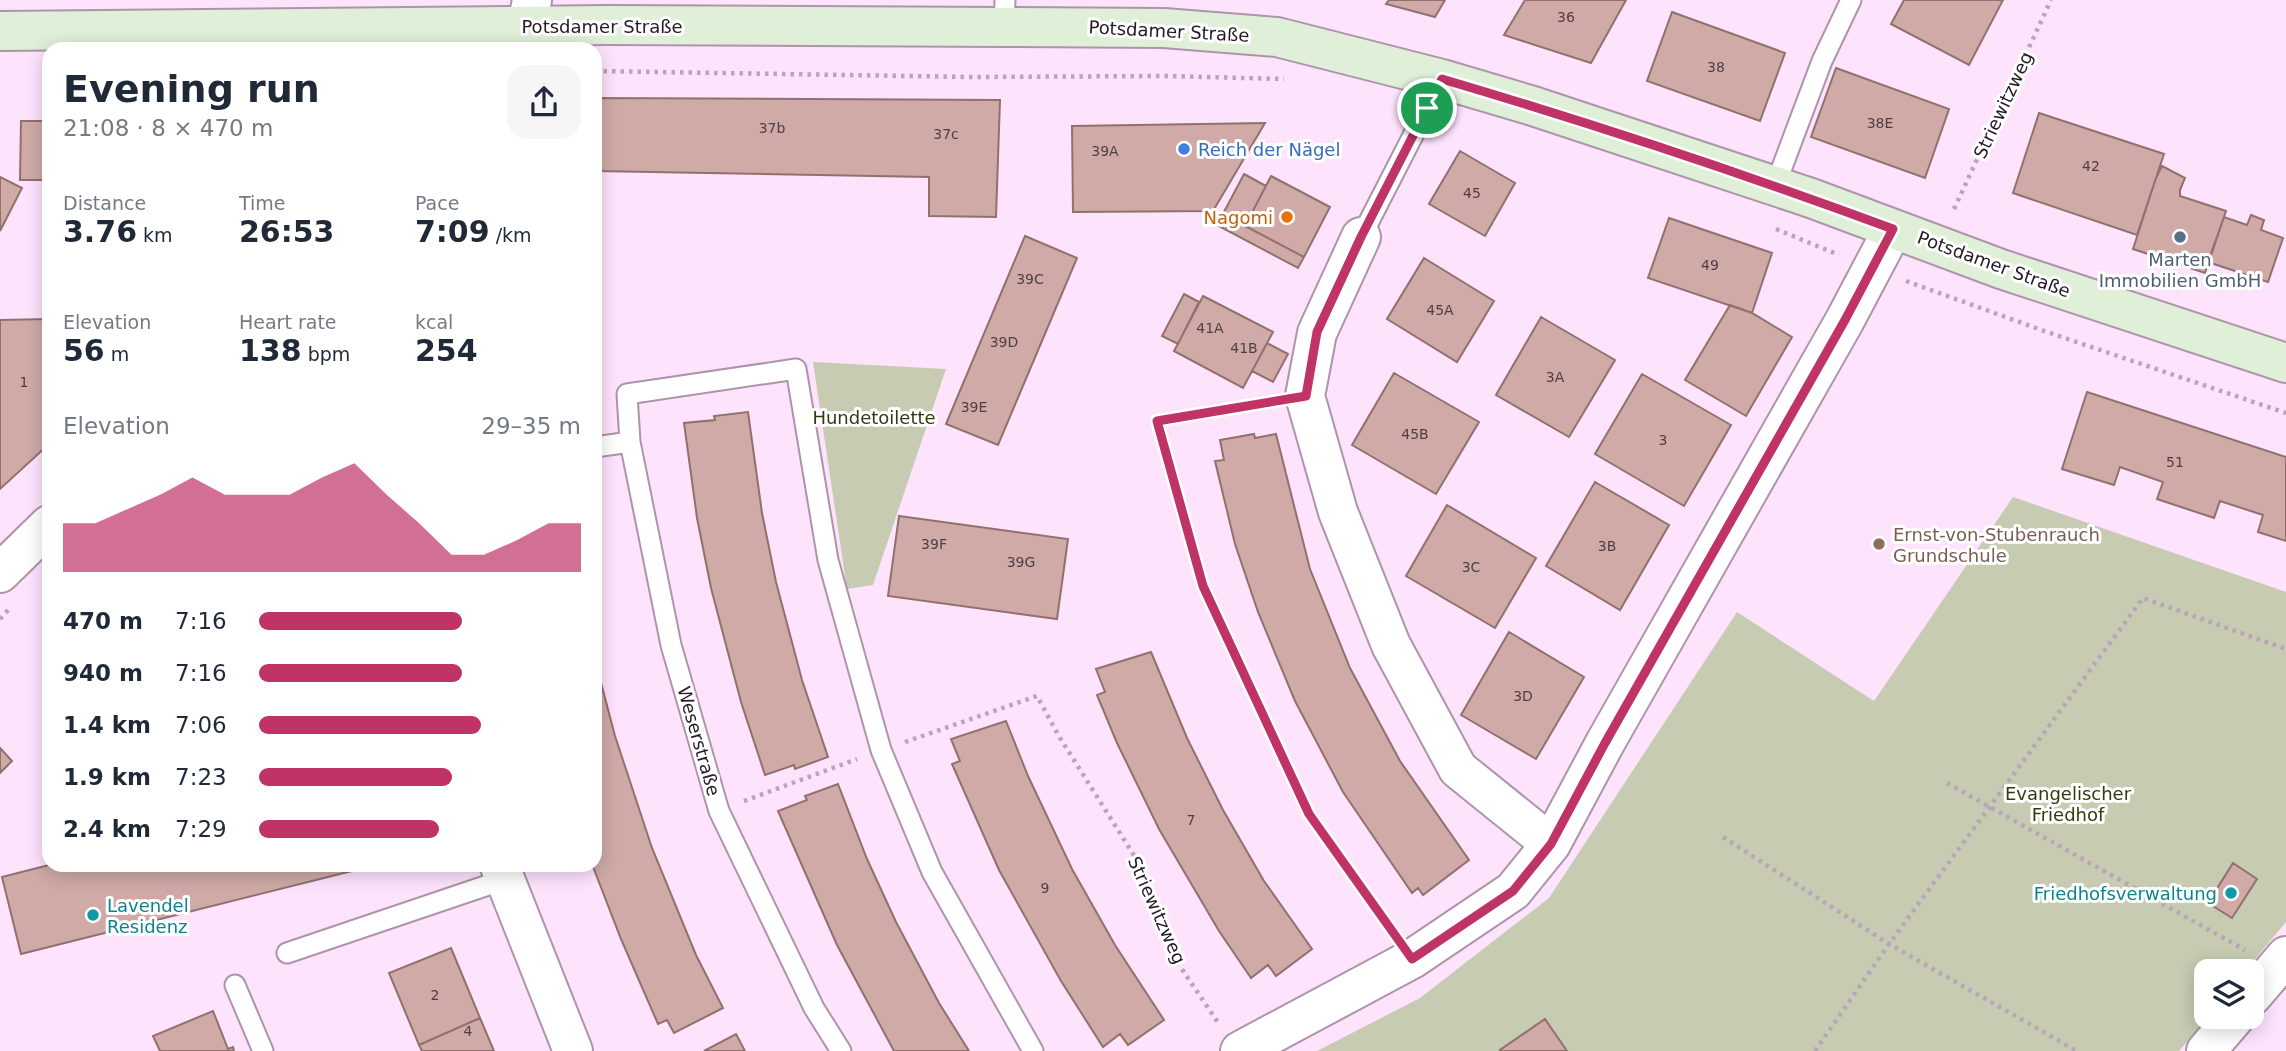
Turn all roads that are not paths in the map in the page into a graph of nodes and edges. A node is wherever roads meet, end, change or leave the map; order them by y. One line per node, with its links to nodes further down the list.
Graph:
1 (1851, 0): 8 (lane)
2 (1004, 13): 3 (street, Potsdamer Straße); 7 (street, Potsdamer Straße)
3 (526, 25): 4 (street, Potsdamer Straße)
4 (315, 29): 5 (street, Potsdamer Straße); 6 (street)
5 (0, 31)
6 (340, 42)
7 (1442, 79): 8 (street, Potsdamer Straße); 10 (lane)
8 (1775, 186): 9 (street, Potsdamer Straße)
9 (1893, 229): 11 (street, Potsdamer Straße); 16 (street)
10 (1361, 237): 16 (street)
11 (2286, 363)
12 (630, 442): 13 (lane); 24 (lane, Weserstraße); 25 (lane, Weserstraße)
13 (602, 446)
14 (42, 532): 15 (street)
15 (0, 573)
16 (1551, 844): 21 (street)
17 (501, 872): 18 (lane); 23 (street)
18 (287, 953)
19 (235, 985): 22 (lane)
20 (2225, 1029): 26 (street)
21 (1232, 1042)
22 (263, 1051)
23 (573, 1051)
24 (841, 1051)
25 (1033, 1051)
26 (2206, 1051)

